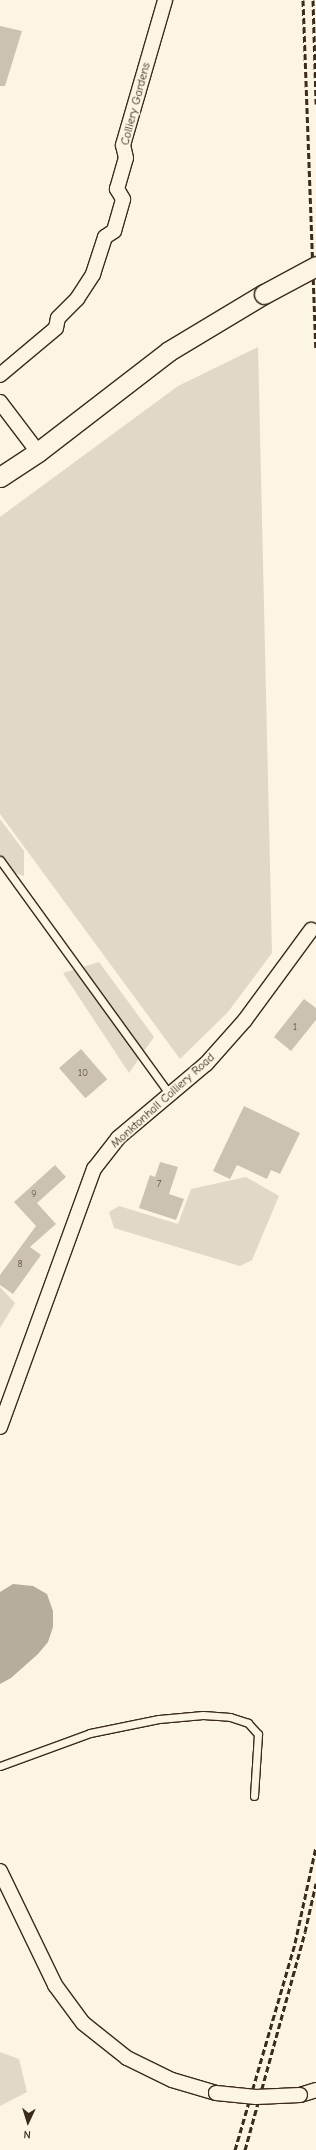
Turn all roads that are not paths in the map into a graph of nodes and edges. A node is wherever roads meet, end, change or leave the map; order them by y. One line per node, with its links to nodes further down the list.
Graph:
1 (165, 0): 3 (street, Colliery Gardens)
2 (316, 266): 5 (main road, bridge)
3 (0, 375)
4 (0, 402): 5 (street)
5 (38, 452): 6 (main road)
6 (0, 477)
7 (0, 860): 9 (lane)
8 (311, 930): 9 (street, Monktonhall Colliery Road)
9 (171, 1096): 10 (street, Monktonhall Colliery Road)
10 (0, 1427)
11 (0, 1766): 12 (lane)
12 (254, 1796)
13 (0, 1871): 14 (street, bridge)
14 (316, 2090)

